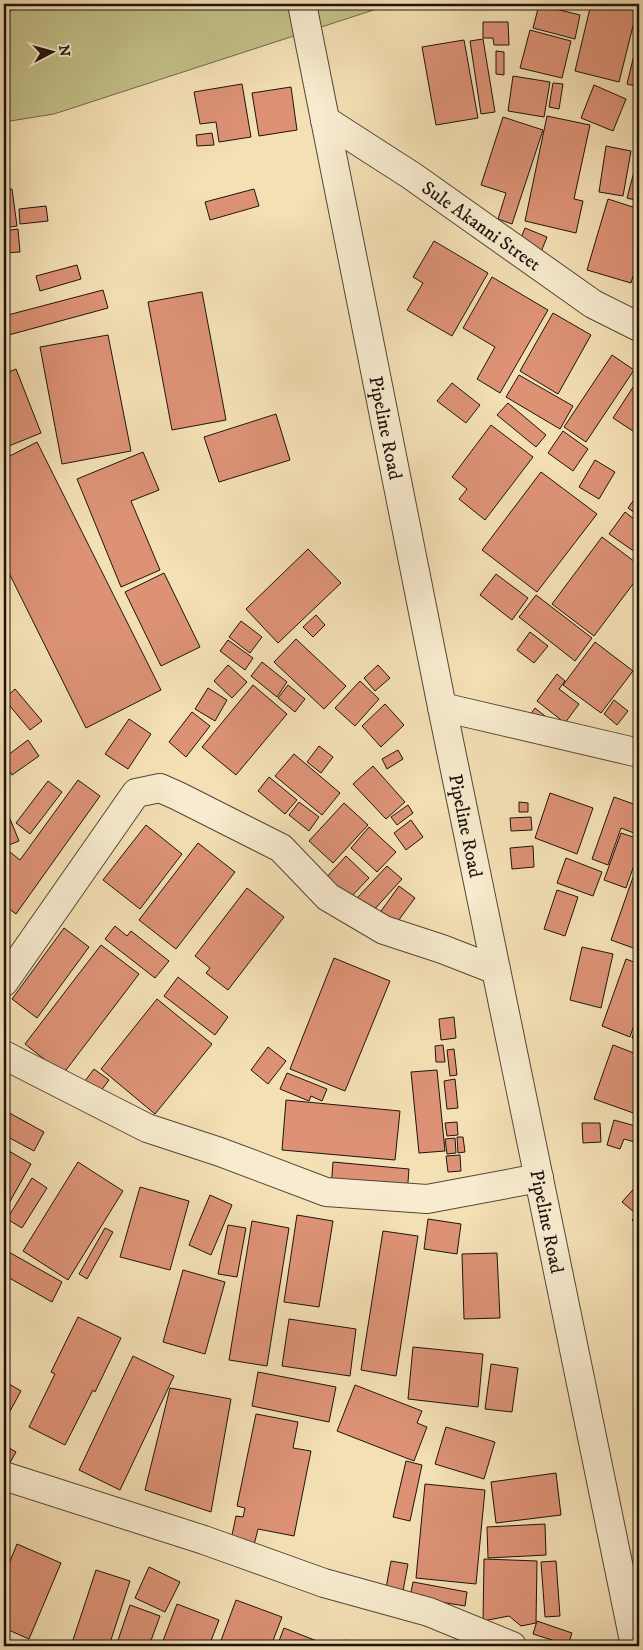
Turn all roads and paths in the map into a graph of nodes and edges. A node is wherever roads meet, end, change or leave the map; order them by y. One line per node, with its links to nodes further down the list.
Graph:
1 (302, 4): 2 (street, Pipeline Road)
2 (325, 120): 3 (street, Sule Akanni Street); 4 (street, Pipeline Road)
3 (639, 327)
4 (442, 707): 5 (street); 6 (street, Pipeline Road)
5 (639, 753)
6 (496, 970): 7 (street); 9 (street, Pipeline Road)
7 (4, 982)
8 (4, 1055): 9 (street)
9 (539, 1178): 13 (street, Pipeline Road)
10 (4, 1476): 11 (street)
11 (512, 1646)
12 (629, 1646): 13 (street)
13 (635, 1646)

